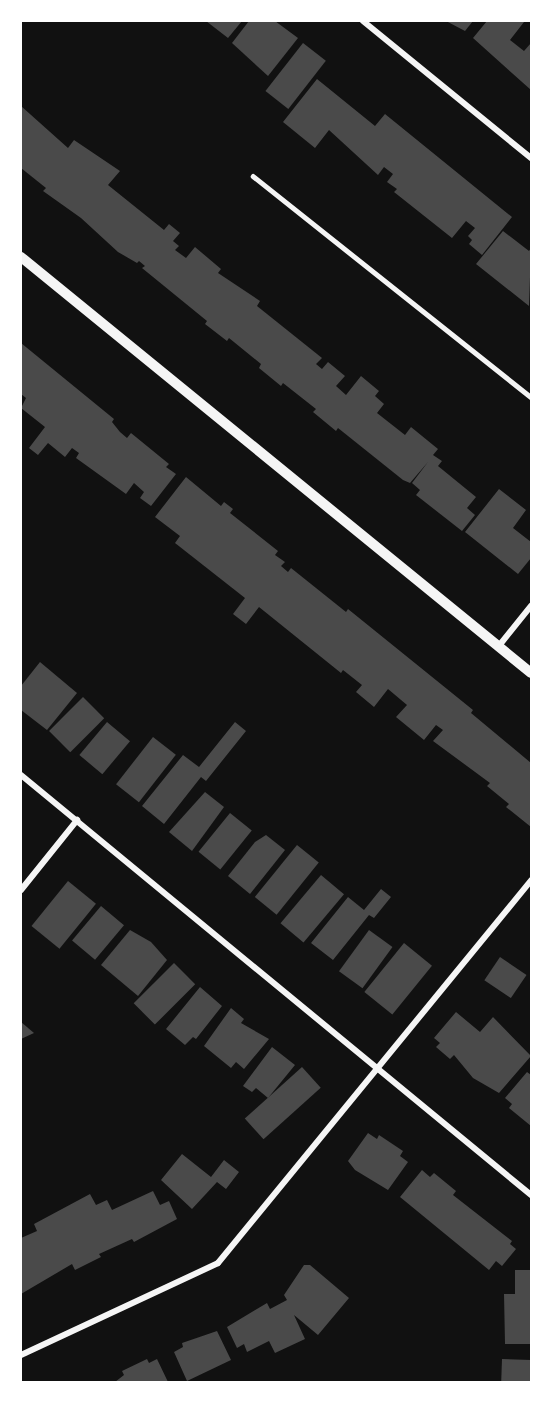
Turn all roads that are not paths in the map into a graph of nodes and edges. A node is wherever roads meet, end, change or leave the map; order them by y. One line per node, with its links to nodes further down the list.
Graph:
1 (363, 21): 2 (street)
2 (531, 158)
3 (253, 176): 5 (lane)
4 (21, 257): 7 (street)
5 (531, 398)
6 (531, 606): 7 (street)
7 (498, 647): 8 (street)
8 (531, 673)
9 (21, 775): 10 (street)
10 (77, 820): 12 (street); 13 (street)
11 (531, 880): 13 (street)
12 (21, 890)
13 (379, 1067): 14 (street); 15 (street)
14 (531, 1195)
15 (21, 1355)

